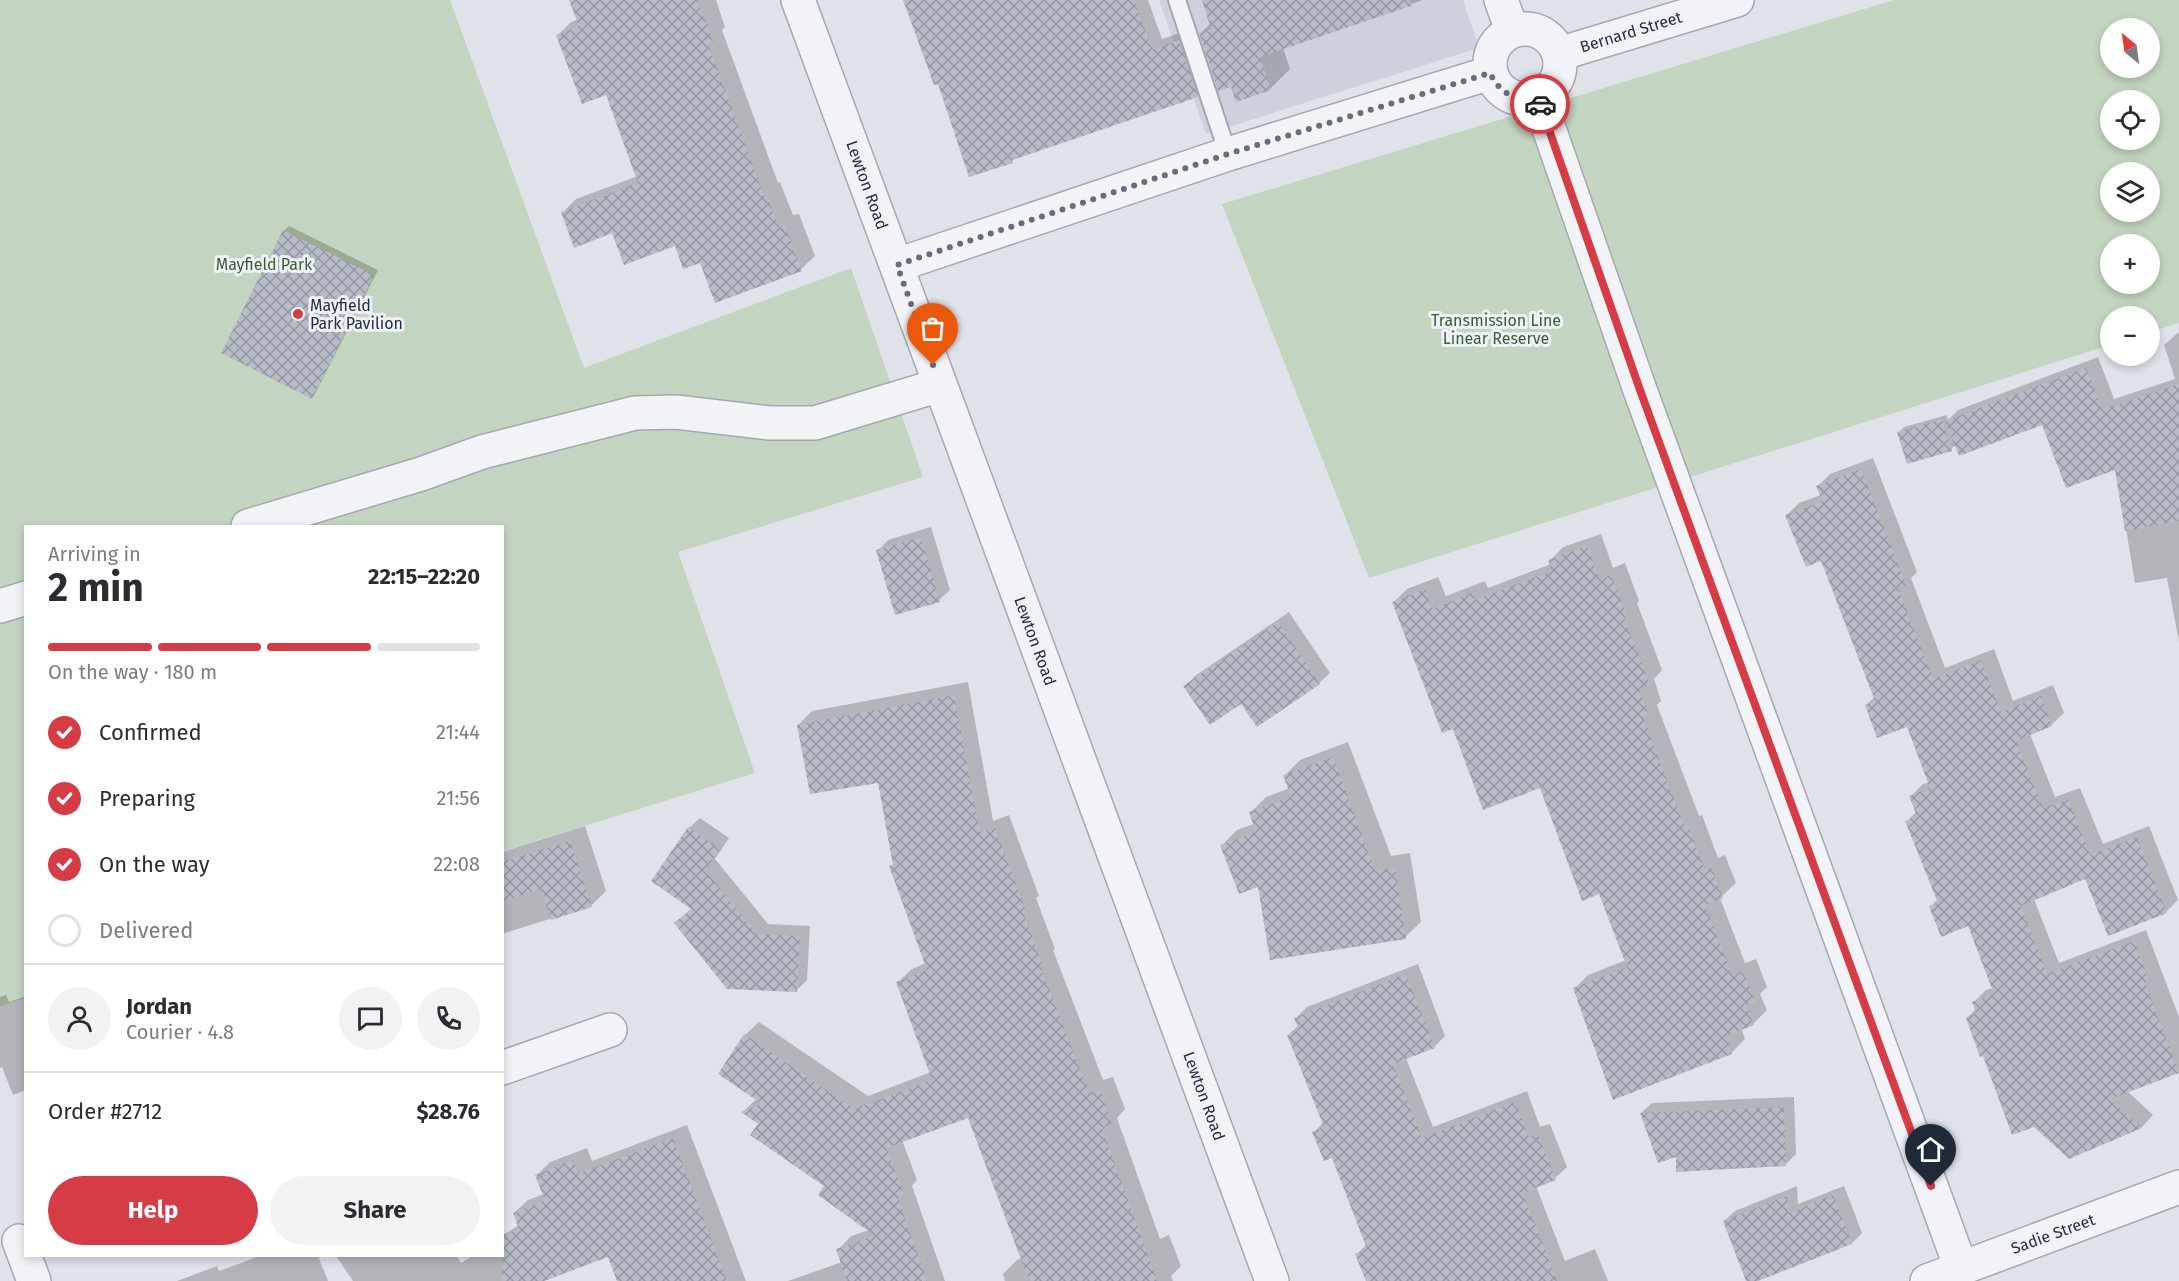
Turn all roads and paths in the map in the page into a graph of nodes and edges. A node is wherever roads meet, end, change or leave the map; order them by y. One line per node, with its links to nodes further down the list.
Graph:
1 (798, 0): 9 (street, Lewton Road)
2 (1177, 0): 8 (lane)
3 (1737, 0): 5 (street, Bernard Street)
4 (1507, 15): 5 (street); 6 (street)
5 (1559, 54): 7 (street)
6 (1490, 73): 7 (street); 8 (street)
7 (1538, 97): 18 (street)
8 (1228, 154): 9 (street)
9 (897, 265): 10 (street, Lewton Road)
10 (940, 385): 11 (street); 20 (street, Lewton Road)
11 (251, 525)
12 (24, 599): 13 (street)
13 (0, 606)
14 (610, 1030): 15 (street)
15 (504, 1067)
16 (2179, 1187): 18 (street, Sadie Street)
17 (15, 1242): 19 (street)
18 (1961, 1268): 21 (street, Sadie Street)
19 (34, 1281)
20 (1272, 1281)
21 (1927, 1281)

